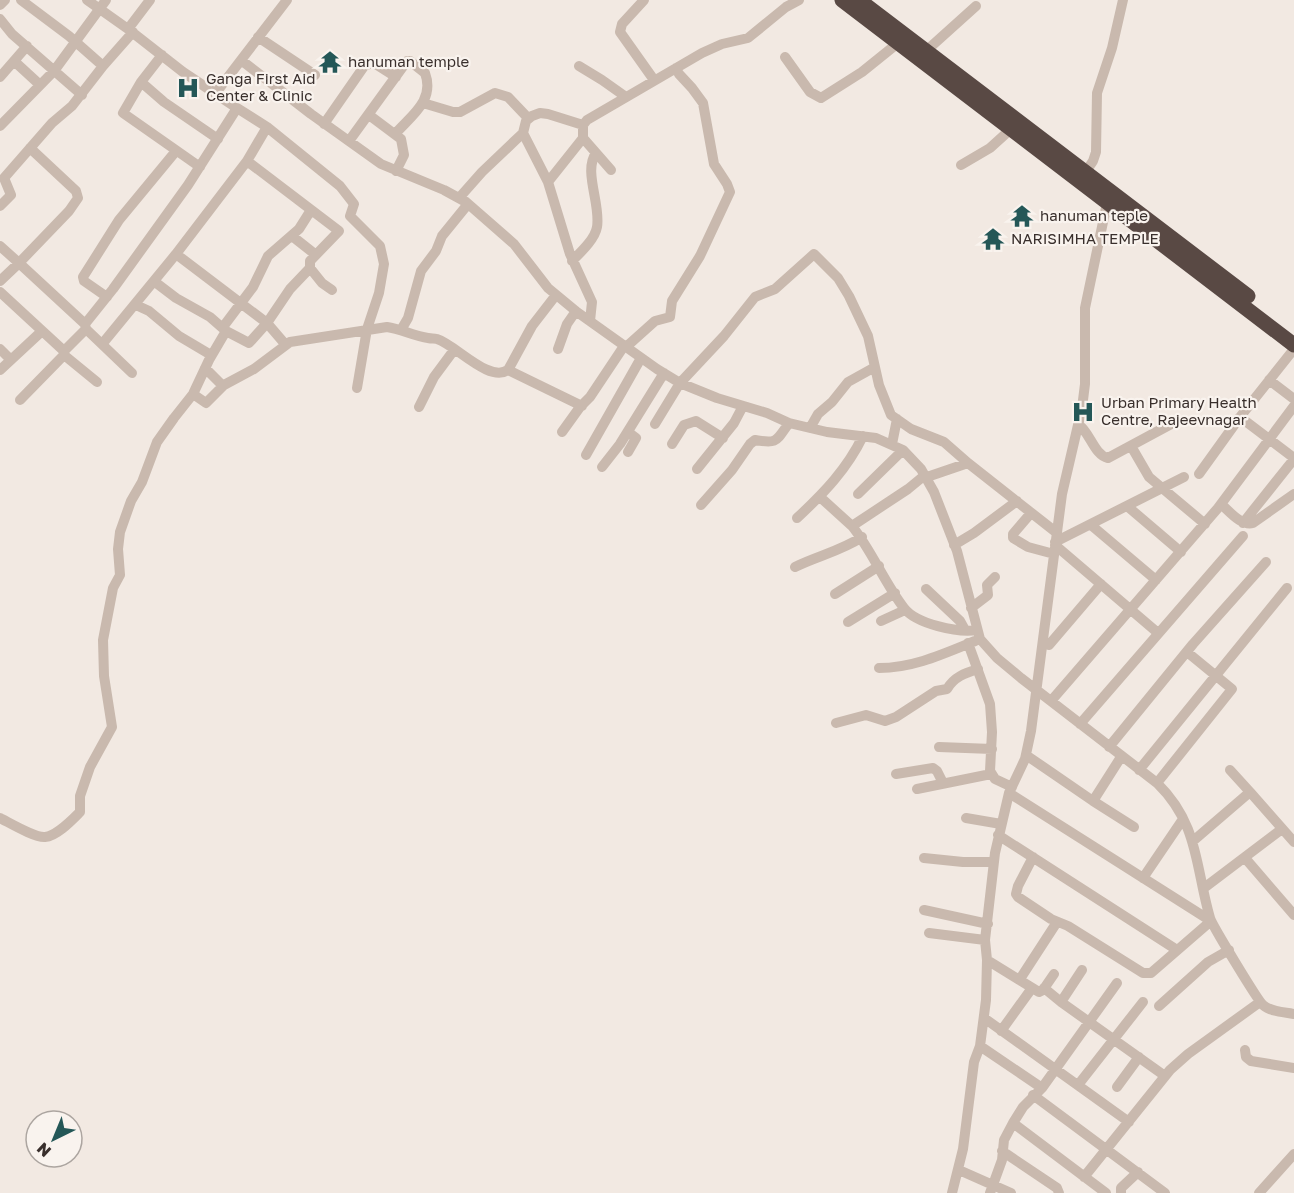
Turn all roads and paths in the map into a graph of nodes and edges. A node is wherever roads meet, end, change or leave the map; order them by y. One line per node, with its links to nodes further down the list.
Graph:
1 (5, 0): 12 (street)
2 (21, 0): 17 (street)
3 (87, 0): 11 (street)
4 (150, 0): 15 (street)
5 (286, 0): 16 (street)
6 (644, 0): 32 (street)
7 (799, 0): 27 (street)
8 (842, 0): 18 (highway)
9 (859, 0): 20 (highway)
10 (1123, 0): 60 (street)
11 (103, 4): 15 (street); 17 (street)
12 (0, 5)
13 (976, 6): 20 (street)
14 (0, 19): 19 (street)
15 (130, 31): 21 (street); 25 (street)
16 (258, 37): 23 (street); 30 (street)
17 (74, 41): 25 (street); 29 (street)
18 (898, 43): 22 (street); 46 (highway)
19 (27, 46): 24 (street); 29 (street)
20 (926, 51): 60 (highway)
21 (162, 55): 33 (street); 36 (street)
22 (785, 57)
23 (241, 60): 36 (street); 42 (street)
24 (14, 61): 28 (street); 34 (street)
25 (103, 66): 35 (street)
26 (579, 66): 37 (street)
27 (676, 68): 32 (street); 92 (street)
28 (2, 69)
29 (54, 71): 34 (street); 35 (street)
30 (315, 75)
31 (396, 77): 38 (street); 40 (street); 42 (street)
32 (654, 80): 37 (street)
33 (141, 82): 50 (street); 53 (street)
34 (39, 84): 44 (street)
35 (82, 94): 52 (street)
36 (215, 94): 39 (street)
37 (626, 97): 43 (street)
38 (423, 103): 41 (street); 48 (street)
39 (237, 108): 45 (street); 50 (street)
40 (369, 115): 48 (street); 51 (street)
41 (528, 118): 43 (street); 47 (street)
42 (324, 124): 51 (street)
43 (583, 125): 49 (street)
44 (0, 126)
45 (267, 127): 55 (street); 86 (street)
46 (1011, 129): 56 (street); 62 (highway)
47 (523, 132): 61 (street); 63 (street)
48 (396, 134): 59 (street)
49 (582, 138): 54 (street); 61 (street)
50 (218, 139): 57 (street)
51 (349, 141): 59 (street)
52 (30, 148): 64 (street); 71 (street)
53 (176, 151): 57 (street); 78 (street)
54 (596, 153): 58 (street); 70 (street)
55 (247, 161): 65 (street); 68 (street)
56 (961, 165)
57 (200, 167): 78 (street)
58 (611, 170)
59 (396, 171): 63 (street)
60 (1086, 173): 62 (highway)
61 (548, 182): 70 (street)
62 (1110, 198): 89 (highway); 93 (highway); 124 (street)
63 (464, 201): 77 (street); 87 (street)
64 (0, 206)
65 (311, 210): 66 (street); 69 (street)
66 (292, 236): 69 (street); 79 (street)
67 (0, 246): 71 (street)
68 (176, 254): 74 (street); 79 (street)
69 (316, 255): 72 (street)
70 (572, 261): 82 (street)
71 (19, 263): 73 (street); 84 (street)
72 (310, 268): 75 (street); 83 (street)
73 (0, 281)
74 (155, 282): 80 (street); 85 (street)
75 (332, 290)
76 (0, 292): 88 (street)
77 (556, 295): 81 (street); 104 (street)
78 (107, 297): 84 (street)
79 (241, 302): 83 (street); 85 (street)
80 (136, 305): 90 (street); 98 (street)
81 (576, 311): 82 (street); 95 (street)
82 (590, 321): 92 (street)
83 (267, 323): 85 (street); 91 (street)
84 (86, 326): 90 (street); 97 (street)
85 (225, 329): 98 (street)
86 (367, 329): 87 (street); 91 (street); 111 (street)
87 (401, 330): 96 (street)
88 (42, 331): 97 (street); 100 (street)
89 (1294, 332)
90 (103, 343): 105 (street)
91 (285, 344): 110 (street)
92 (625, 346): 99 (street); 115 (street)
93 (1294, 347): 107 (street)
94 (0, 349): 100 (street)
95 (558, 349)
96 (454, 350): 104 (street); 118 (street)
97 (64, 353): 108 (street); 114 (street)
98 (211, 355): 102 (street)
99 (641, 358): 106 (street); 136 (street)
100 (11, 360): 103 (street)
101 (875, 367): 109 (street); 120 (street); 125 (street)
102 (205, 368): 110 (street); 112 (street)
103 (0, 370)
104 (508, 370): 115 (street)
105 (132, 373)
106 (664, 373): 109 (street); 127 (street)
107 (1269, 380): 113 (street); 119 (street)
108 (97, 382)
109 (680, 383): 116 (street); 123 (street)
110 (223, 386): 112 (street)
111 (357, 388)
112 (193, 394): 206 (street)
113 (1294, 399)
114 (20, 400)
115 (582, 406): 126 (street)
116 (743, 406): 121 (street); 129 (street)
117 (1294, 406): 130 (street)
118 (419, 407)
119 (1240, 417): 130 (street); 141 (street)
120 (897, 419): 132 (street); 138 (street)
121 (789, 423): 125 (street); 150 (street)
122 (1173, 423): 133 (street)
123 (655, 424)
124 (1078, 424): 133 (street); 160 (street)
125 (810, 428): 128 (street)
126 (562, 432)
127 (628, 432): 135 (street); 139 (street)
128 (863, 436): 132 (street); 147 (street)
129 (723, 438): 131 (street); 140 (street)
130 (1269, 440): 137 (street); 149 (street)
131 (672, 444)
132 (892, 444): 134 (street)
133 (1131, 446): 144 (street)
134 (903, 450): 142 (street); 145 (street)
135 (628, 452)
136 (586, 455)
137 (1294, 459): 154 (street)
138 (969, 463): 142 (street); 148 (street)
139 (602, 467)
140 (697, 469)
141 (1199, 474)
142 (926, 476): 157 (street); 161 (street)
143 (1184, 477): 144 (street)
144 (1163, 488): 151 (street); 155 (street)
145 (858, 494)
146 (1294, 494): 154 (street)
147 (820, 497): 153 (street); 157 (street)
148 (1017, 501): 152 (street); 161 (street)
149 (1221, 504): 154 (street); 155 (street)
150 (701, 505)
151 (1127, 506): 156 (street); 162 (street)
152 (1031, 513): 160 (street); 160 (street)
153 (797, 518)
154 (1243, 523)
155 (1204, 524): 162 (street)
156 (1091, 525): 160 (street); 167 (street)
157 (852, 526): 159 (street)
158 (1243, 536): 179 (street)
159 (862, 537): 164 (street); 165 (street)
160 (1055, 544): 168 (street); 187 (street)
161 (954, 545): 173 (street)
162 (1181, 552): 167 (street)
163 (1266, 562): 183 (street)
164 (879, 566): 171 (street); 172 (street)
165 (795, 567)
166 (995, 577): 173 (street)
167 (1156, 580): 174 (street)
168 (1101, 584): 174 (street); 182 (street)
169 (1287, 588): 186 (street)
170 (926, 589): 178 (street)
171 (895, 593): 175 (street); 177 (street)
172 (835, 594)
173 (971, 608): 180 (street)
174 (1130, 609): 179 (street); 188 (street)
175 (905, 610): 176 (street); 178 (street)
176 (881, 621)
177 (848, 622)
178 (965, 630): 180 (street)
179 (1158, 633): 190 (street)
180 (979, 634): 181 (street); 187 (street)
181 (968, 644): 184 (street); 185 (street)
182 (1049, 645)
183 (1187, 652): 186 (street); 192 (street)
184 (879, 668)
185 (978, 669): 189 (street); 193 (street)
186 (1216, 676): 196 (street); 201 (street)
187 (1037, 690): 188 (street); 194 (street)
188 (1051, 701): 190 (street)
189 (836, 723)
190 (1080, 724): 192 (street)
191 (939, 747): 193 (street)
192 (1108, 747): 195 (street)
193 (992, 749): 199 (street)
194 (1026, 755): 203 (street); 205 (street)
195 (1121, 757): 196 (street); 205 (street)
196 (1139, 770): 201 (street)
197 (1230, 770): 204 (street)
198 (896, 774): 200 (street)
199 (991, 774): 200 (street); 203 (street)
200 (943, 783): 202 (street)
201 (1157, 783): 208 (street)
202 (917, 789)
203 (1011, 790): 210 (street); 218 (street)
204 (1251, 792): 211 (street); 212 (street)
205 (1093, 801): 209 (street)
206 (0, 818)
207 (966, 818): 210 (street)
208 (1183, 819): 212 (street); 218 (street)
209 (1134, 827)
210 (1000, 829): 214 (street); 217 (street)
211 (1282, 829): 213 (street); 216 (street)
212 (1193, 841): 219 (street)
213 (1294, 842)
214 (1033, 857): 223 (street); 227 (street)
215 (924, 858): 217 (street)
216 (1245, 858): 219 (street); 221 (street)
217 (994, 862): 224 (street)
218 (1143, 878): 222 (street)
219 (1204, 888): 222 (street)
220 (924, 910): 224 (street)
221 (1294, 915)
222 (1211, 921): 227 (street); 228 (street)
223 (1057, 922): 227 (street); 232 (street)
224 (988, 924): 226 (street)
225 (928, 933): 226 (street)
226 (985, 940): 229 (street)
227 (1177, 950)
228 (1230, 950): 238 (street); 239 (street)
229 (987, 960): 232 (street); 241 (street)
230 (1082, 970): 236 (street)
231 (1054, 974): 235 (street)
232 (1020, 979): 234 (street)
233 (1117, 983): 242 (street)
234 (1032, 988): 235 (street); 243 (street)
235 (1044, 988): 236 (street)
236 (1061, 1002): 242 (street)
237 (1143, 1002): 244 (street)
238 (1260, 1002): 240 (street); 250 (street)
239 (1159, 1006)
240 (1294, 1014)
241 (984, 1018): 243 (street); 245 (street)
242 (1088, 1021): 244 (street); 248 (street)
243 (1001, 1031): 248 (street)
244 (1113, 1039): 247 (street); 251 (street)
245 (980, 1046): 253 (street); 259 (street)
246 (1245, 1050): 249 (street)
247 (1139, 1057): 250 (street); 252 (street)
248 (1056, 1068): 251 (street); 253 (street)
249 (1294, 1068)
250 (1165, 1076): 254 (street)
251 (1078, 1085): 254 (street)
252 (1118, 1087)
253 (1038, 1092): 255 (street); 256 (street)
254 (1129, 1122): 256 (street)
255 (1013, 1124): 257 (street); 261 (street)
256 (1106, 1149): 260 (street); 261 (street)
257 (1002, 1151): 262 (street); 265 (street)
258 (1294, 1154): 269 (street)
259 (959, 1170): 262 (street); 263 (street)
260 (1138, 1172): 267 (street); 268 (street)
261 (1084, 1177): 266 (street)
262 (992, 1189): 264 (street)
263 (952, 1193)
264 (1011, 1193)
265 (1059, 1193)
266 (1106, 1193)
267 (1121, 1193)
268 (1165, 1193)
269 (1259, 1193)

